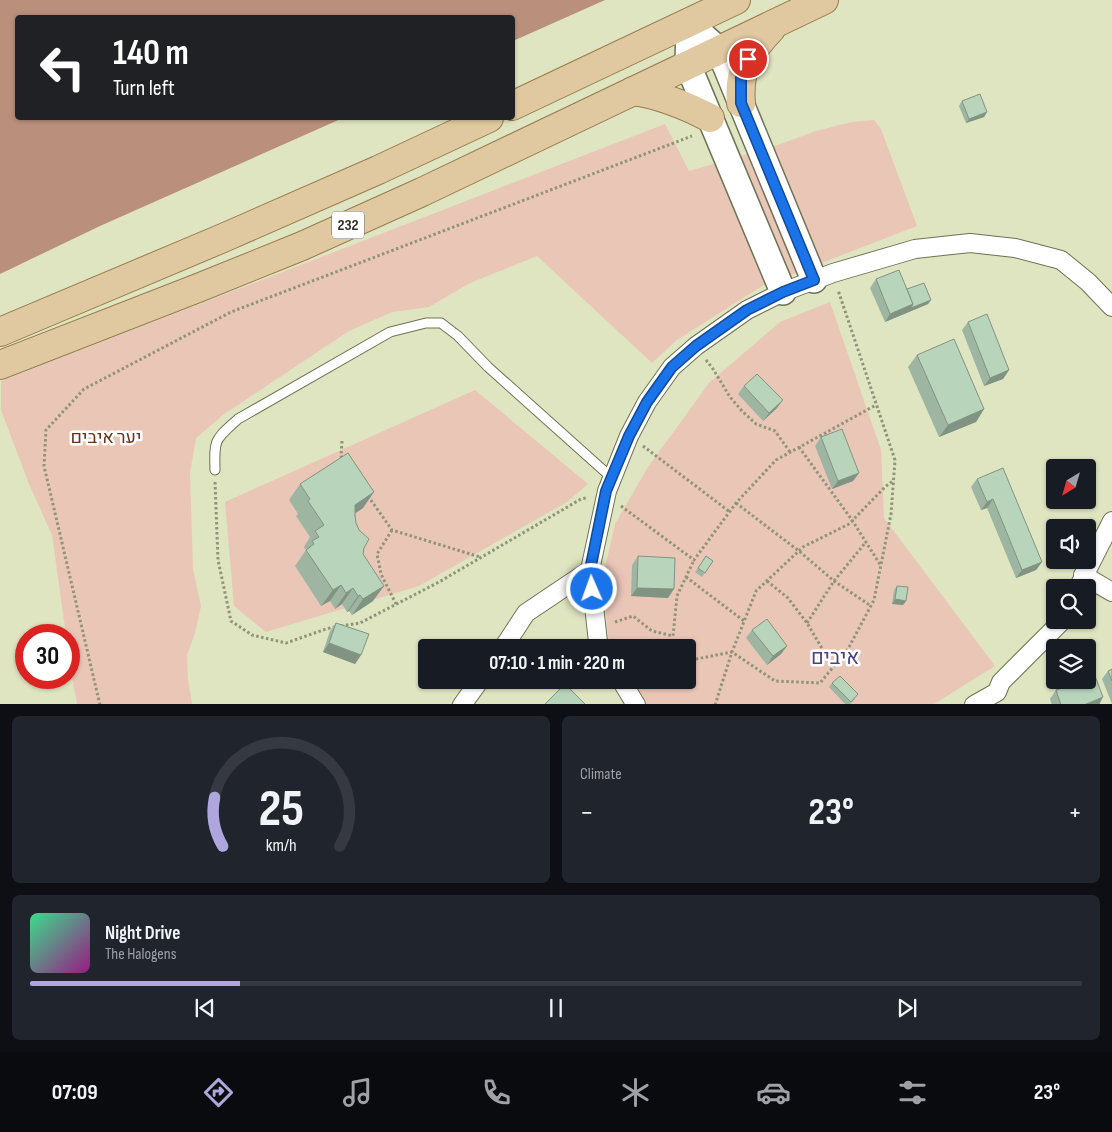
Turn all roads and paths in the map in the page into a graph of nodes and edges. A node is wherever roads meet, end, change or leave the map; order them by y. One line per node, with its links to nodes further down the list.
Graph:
1 (736, 0): 3 (main road)
2 (824, 0): 4 (main road, 232)
3 (689, 23): 5 (main road); 6 (main road); 9 (main road)
4 (775, 24): 5 (main road, 232); 8 (main road)
5 (719, 50): 6 (main road, 232); 8 (main road)
6 (688, 65): 7 (main road, 232); 11 (main road)
7 (633, 91): 11 (main road); 17 (main road, 232)
8 (741, 103): 12 (main road)
9 (515, 105)
10 (485, 120): 15 (main road, 232)
11 (712, 123): 13 (main road); 60 (path)
12 (823, 277): 13 (street); 14 (street); 18 (path)
13 (783, 292): 16 (street)
14 (1112, 307)
15 (0, 332)
16 (696, 346): 19 (street); 22 (path)
17 (0, 365)
18 (876, 404): 21 (path); 26 (path)
19 (629, 436): 25 (street); 30 (path)
20 (342, 442): 23 (path)
21 (799, 447): 22 (path); 31 (path)
22 (790, 452): 29 (path)
23 (347, 464)
24 (215, 470): 25 (lane); 46 (path)
25 (612, 478): 28 (street)
26 (894, 480): 31 (path); 38 (path)
27 (364, 489): 33 (path)
28 (606, 495): 36 (path); 37 (path); 39 (street)
29 (736, 504): 30 (path); 35 (path)
30 (730, 512): 37 (path)
31 (852, 520): 34 (path); 35 (path)
32 (1112, 521): 41 (street)
33 (392, 530): 36 (path); 46 (path)
34 (866, 542): 38 (path); 43 (path)
35 (799, 551): 42 (path); 43 (path)
36 (480, 557): 46 (path)
37 (694, 560): 40 (path)
38 (881, 566): 47 (path)
39 (590, 570): 50 (street); 52 (street)
40 (686, 577): 48 (path); 50 (path)
41 (1083, 579)
42 (767, 581): 48 (path); 49 (path)
43 (834, 581): 47 (path); 49 (path)
44 (1096, 587): 45 (street)
45 (1112, 592)
46 (396, 604)
47 (870, 606): 56 (path)
48 (744, 621): 54 (path)
49 (807, 623): 56 (path)
50 (596, 628): 53 (street)
51 (1054, 629): 59 (street)
52 (509, 639)
53 (598, 639)
54 (732, 652): 55 (path); 56 (path); 63 (path)
55 (696, 659)
56 (833, 667)
57 (473, 689): 61 (street)
58 (627, 689): 62 (street)
59 (1002, 698): 64 (street)
60 (100, 704)
61 (462, 704)
62 (636, 704)
63 (715, 704)
64 (974, 704)

